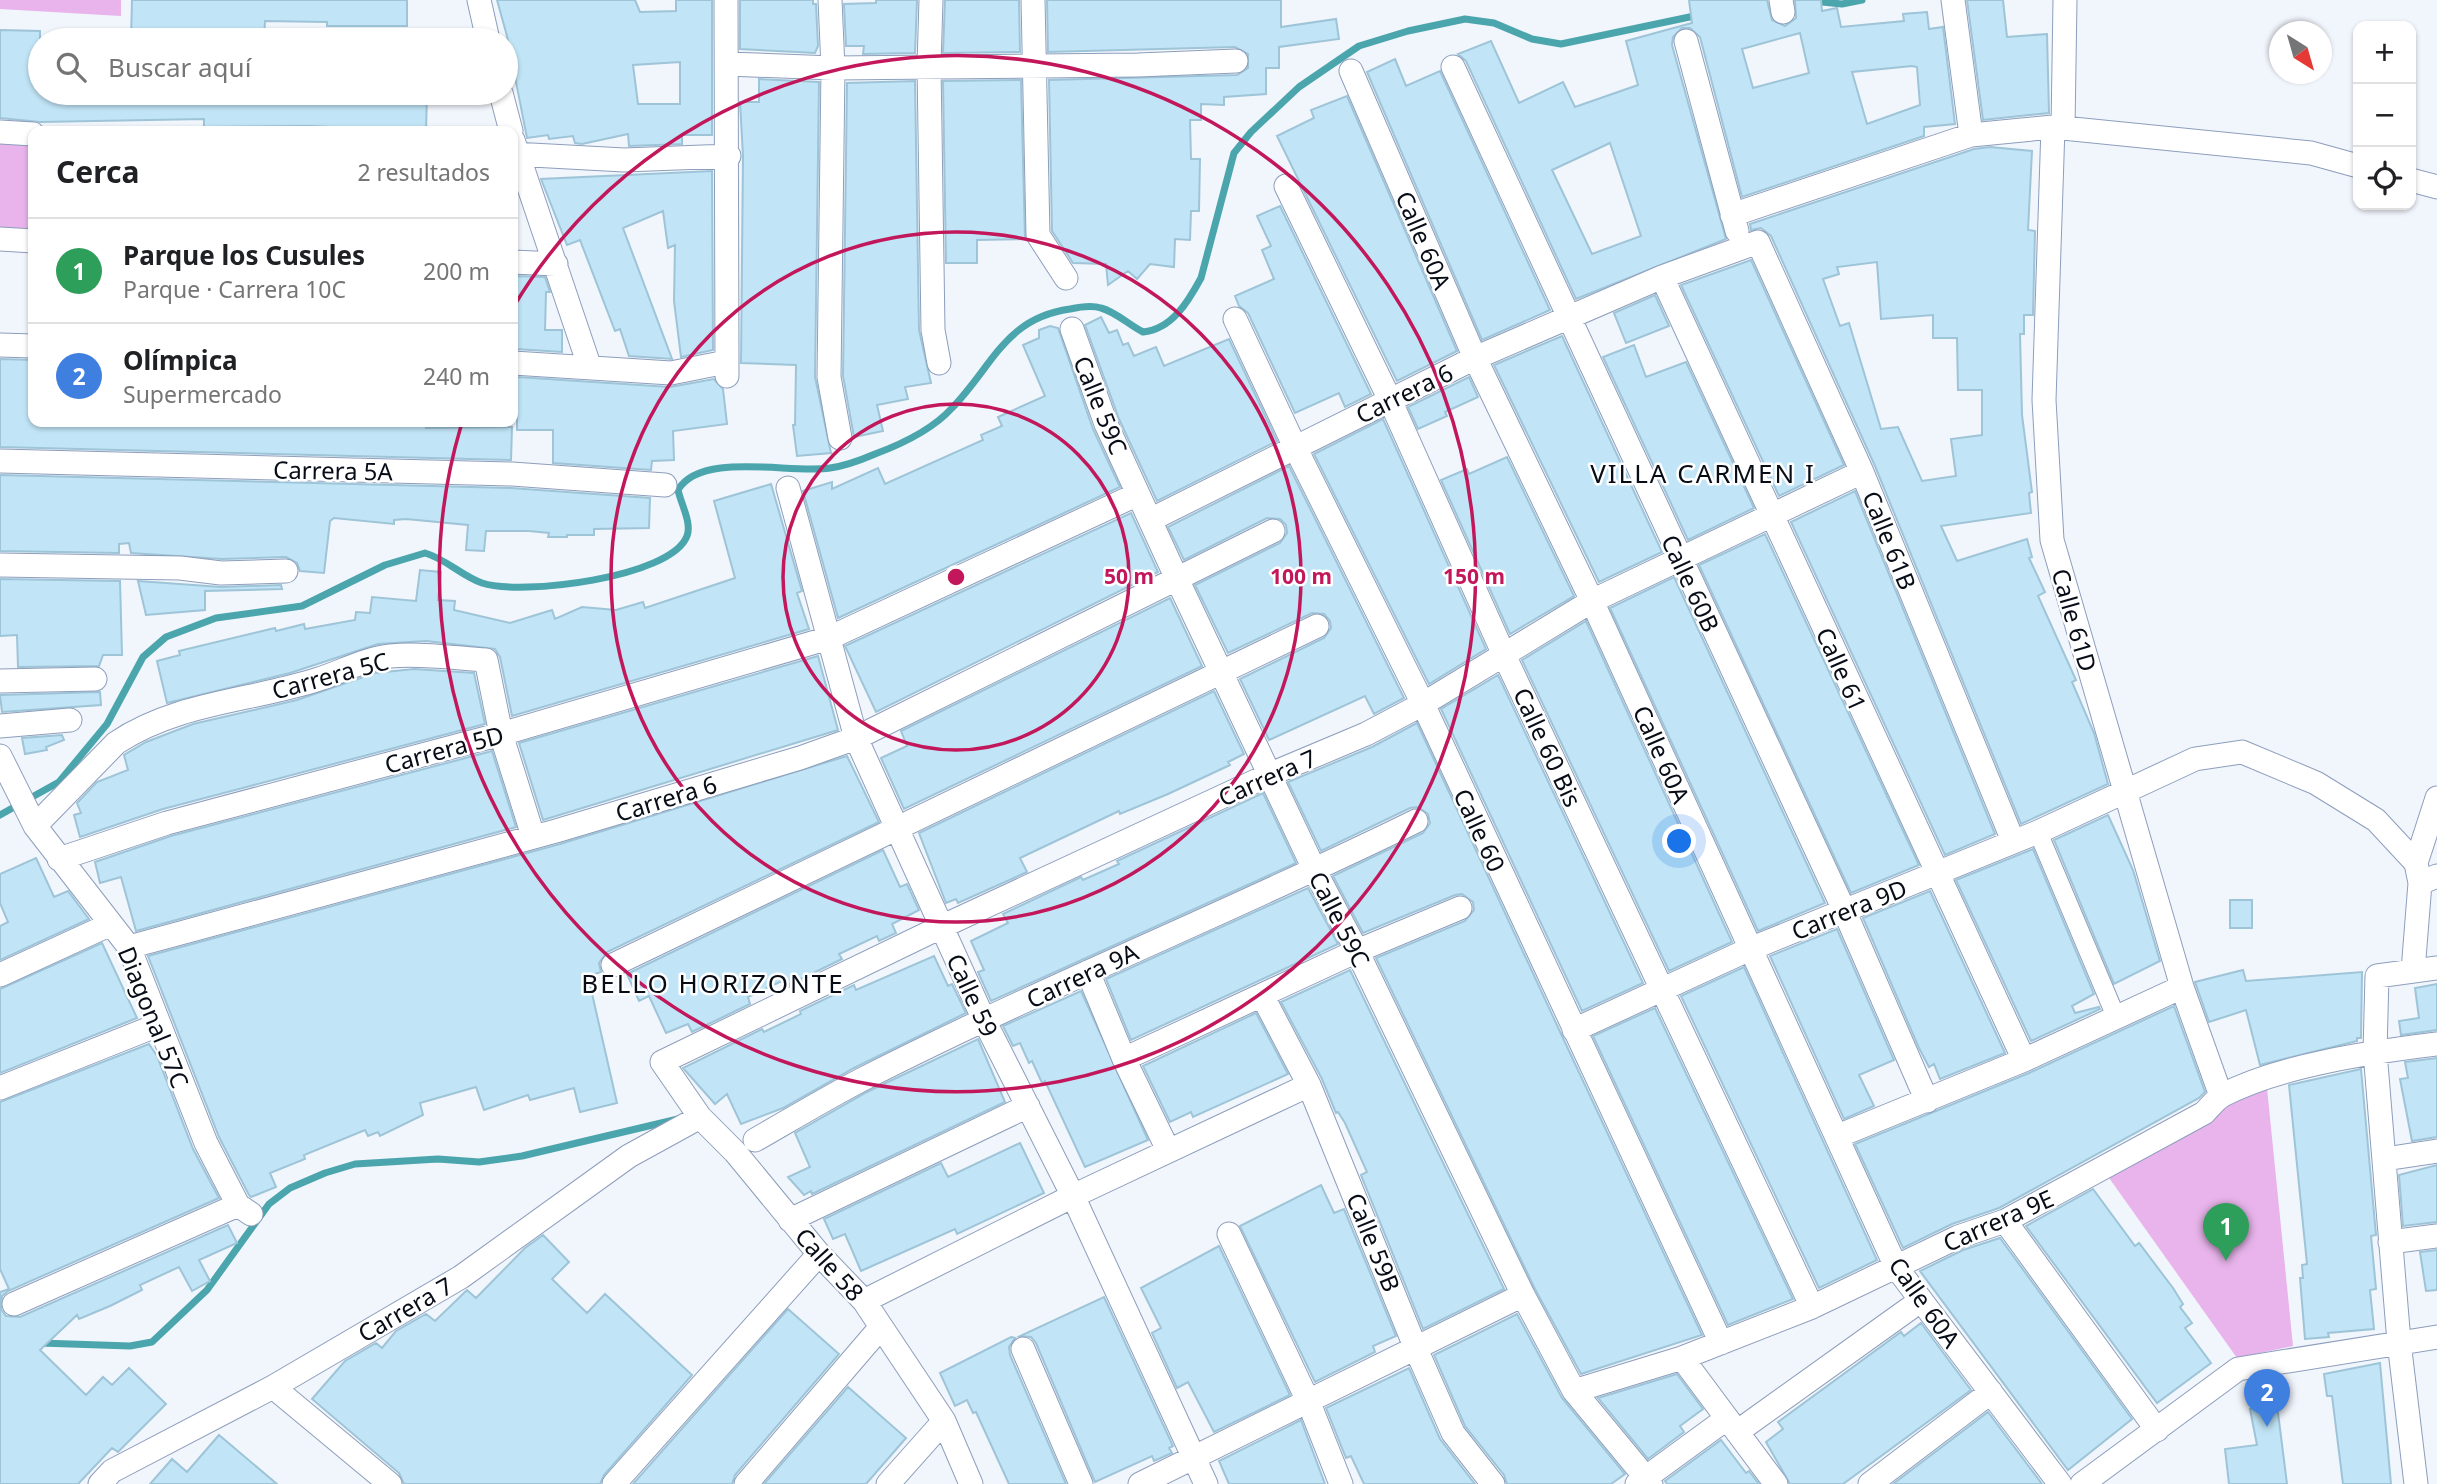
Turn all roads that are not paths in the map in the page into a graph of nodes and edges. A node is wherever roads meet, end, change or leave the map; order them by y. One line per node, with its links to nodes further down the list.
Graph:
1 (478, 0): 8 (street)
2 (726, 0): 11 (street)
3 (830, 0): 15 (street)
4 (931, 0): 12 (street)
5 (1033, 0): 13 (street)
6 (1953, 0): 22 (street)
7 (2065, 0): 19 (street, Calle 61D)
8 (485, 28)
9 (1686, 41): 30 (street, Calle 61B)
10 (1236, 61): 13 (street)
11 (728, 64): 15 (street); 24 (street)
12 (929, 65): 13 (street); 15 (street); 45 (street)
13 (1033, 65): 37 (street)
14 (1453, 67): 38 (street, Calle 60B)
15 (832, 68): 48 (street)
16 (1350, 71): 43 (street, Calle 60A)
17 (504, 105): 18 (street)
18 (510, 126)
19 (2058, 127): 22 (street); 26 (street); 76 (street, Calle 61D)
20 (0, 132): 21 (street)
21 (28, 134)
22 (1971, 135): 30 (street)
23 (518, 149): 24 (street)
24 (729, 156): 46 (street)
25 (518, 160): 35 (street)
26 (2353, 165)
27 (2416, 181): 29 (street)
28 (1286, 186): 47 (street, Calle 60 Bis)
29 (2437, 187)
30 (1732, 215): 33 (street, Calle 61B)
31 (0, 239): 32 (street)
32 (28, 241)
33 (1749, 244): 36 (street, Carrera 6); 51 (street, Calle 61B)
34 (518, 262): 35 (street)
35 (556, 264): 46 (street)
36 (1662, 277): 38 (street, Carrera 6); 55 (street, Calle 61)
37 (1066, 278)
38 (1570, 317): 43 (street, Carrera 6); 58 (street, Calle 60B)
39 (1235, 319): 49 (street, Calle 60)
40 (1072, 329): 54 (street, Calle 59C)
41 (0, 345): 42 (street)
42 (28, 346)
43 (1475, 358): 47 (street, Carrera 6); 62 (street, Calle 60A)
44 (518, 363): 46 (street)
45 (939, 363)
46 (589, 365)
47 (1390, 400): 49 (street, Carrera 6); 65 (street, Calle 60 Bis)
48 (840, 438)
49 (1295, 447): 56 (street, Carrera 6); 69 (street, Calle 60)
50 (0, 461): 52 (street, Carrera 5A)
51 (1862, 472): 55 (street, Carrera 7); 83 (street, Calle 61B)
52 (665, 485)
53 (788, 488): 64 (street, Calle 59)
54 (1138, 494): 56 (street, Calle 59C); 64 (street, Carrera 5D)
55 (1772, 515): 58 (street, Carrera 7); 86 (street, Calle 61)
56 (1150, 520): 61 (street, Calle 59C)
57 (1273, 531): 61 (street, Carrera 6)
58 (1680, 560): 62 (street, Carrera 7); 89 (street, Calle 60B)
59 (0, 565): 60 (street)
60 (286, 571)
61 (1177, 579): 66 (street, Calle 59C); 73 (street, Carrera 6)
62 (1592, 601): 65 (street, Carrera 7); 93 (street, Calle 60A)
63 (1317, 626): 66 (street)
64 (829, 638): 72 (street, Carrera 5D); 73 (street, Calle 59)
65 (1504, 655): 69 (street, Carrera 7); 101 (street, Calle 60 Bis)
66 (1221, 669): 75 (street, Calle 59C); 80 (street)
67 (95, 679): 68 (street)
68 (0, 681)
69 (1423, 704): 75 (street, Carrera 7); 106 (street, Calle 60)
70 (70, 720): 71 (street)
71 (0, 726)
72 (501, 734): 78 (street, Carrera 5C); 82 (street, Carrera 5C); 84 (street, Carrera 5D)
73 (856, 738): 80 (street, Calle 59); 82 (street, Carrera 6)
74 (0, 756): 78 (street, Diagonal 57C)
75 (1270, 774): 85 (street, Calle 59C); 91 (street, Carrera 7)
76 (2125, 791): 81 (street, Carrera 9D); 87 (street, Carrera 9D); 100 (street, Calle 61D)
77 (2437, 798): 87 (street)
78 (33, 819): 84 (street, Diagonal 57C)
79 (1416, 821): 85 (street, Carrera 9A)
80 (895, 827): 91 (street, Calle 59); 95 (street)
81 (2038, 832): 83 (street, Carrera 9D); 103 (street)
82 (533, 836): 92 (street, Carrera 6)
83 (2013, 841): 86 (street, Carrera 9D)
84 (59, 859): 90 (street, Diagonal 57C)
85 (1315, 871): 94 (street, Calle 59C); 98 (street, Carrera 9A)
86 (1936, 874): 89 (street, Carrera 9D); 110 (street, Calle 61)
87 (2424, 874): 97 (street)
88 (1460, 908): 94 (street)
89 (1844, 911): 93 (street, Carrera 9D); 115 (street, Calle 60B)
90 (111, 924): 92 (street, Diagonal 57C); 99 (street)
91 (942, 927): 104 (street, Calle 59); 111 (street, Carrera 7)
92 (129, 947): 105 (street, Diagonal 57C)
93 (1750, 949): 101 (street, Carrera 9D); 118 (street, Calle 60A)
94 (1357, 951): 102 (street); 131 (street, Calle 59C)
95 (613, 965)
96 (2437, 968): 97 (street)
97 (2413, 971): 108 (street)
98 (1088, 972): 104 (street, Carrera 9A); 109 (street)
99 (0, 975)
100 (2182, 987): 103 (street); 114 (street, Calle 61D)
101 (1662, 989): 106 (street, Carrera 9D); 135 (street, Calle 60 Bis)
102 (1262, 995): 109 (street); 112 (street, Calle 59B)
103 (2116, 1017): 110 (street)
104 (985, 1020): 116 (street, Calle 59); 119 (street, Carrera 9A)
105 (158, 1025): 113 (street); 134 (street, Diagonal 57C)
106 (1574, 1030): 139 (street, Calle 60)
107 (2437, 1044): 108 (street, Carrera 9E)
108 (2375, 1052): 114 (street, Carrera 9E); 122 (street)
109 (1124, 1059): 120 (street)
110 (2024, 1060): 115 (street)
111 (662, 1062): 117 (street, Calle 58)
112 (1309, 1085): 120 (street); 141 (street, Calle 59B)
113 (0, 1088)
114 (2221, 1096): 125 (street, Carrera 9E)
115 (1927, 1101): 118 (street)
116 (1028, 1106): 123 (street, Calle 59); 124 (street)
117 (700, 1117): 124 (street, Calle 58); 143 (street, Carrera 7)
118 (1838, 1136): 130 (street, Calle 60A)
119 (755, 1140)
120 (1168, 1150): 123 (street)
121 (2437, 1151): 122 (street)
122 (2385, 1159): 128 (street)
123 (1073, 1196): 132 (street); 150 (street, Calle 59)
124 (790, 1220): 129 (street, Calle 58)
125 (2005, 1221): 130 (street, Carrera 9E); 149 (street)
126 (1229, 1234): 146 (street)
127 (2437, 1236): 128 (street)
128 (2390, 1242): 138 (street)
129 (819, 1254): 132 (street, Calle 58); 154 (street)
130 (1896, 1267): 133 (street, Calle 60A); 135 (street, Carrera 9E)
131 (1523, 1295): 141 (street); 144 (street, Calle 59C)
132 (864, 1301): 136 (street, Calle 58)
133 (1920, 1301): 145 (street, Calle 60A); 148 (street)
134 (14, 1304)
135 (1812, 1307): 139 (street, Carrera 9E)
136 (881, 1326): 147 (street, Calle 58); 155 (street)
137 (2437, 1337): 138 (street)
138 (2399, 1342): 149 (street); 167 (street)
139 (1721, 1343): 142 (street, Carrera 9E)
140 (1023, 1349): 158 (street)
141 (1416, 1349): 146 (street); 162 (street, Calle 59B)
142 (1682, 1358): 144 (street, Carrera 9E); 148 (street)
143 (273, 1387): 152 (street, Carrera 7); 153 (street)
144 (1574, 1391): 151 (street, Calle 59C)
145 (1991, 1392): 164 (street); 165 (street, Calle 60A)
146 (1309, 1403): 150 (street); 161 (street)
147 (944, 1421): 156 (street); 157 (street, Calle 58)
148 (1732, 1426): 151 (street); 163 (street)
149 (2157, 1430): 166 (street)
150 (1196, 1458): 159 (street); 160 (street, Calle 59)
151 (1644, 1482)
152 (100, 1484)
153 (390, 1484)
154 (614, 1484)
155 (746, 1484)
156 (888, 1484)
157 (971, 1484)
158 (1081, 1484)
159 (1140, 1484)
160 (1206, 1484)
161 (1341, 1484)
162 (1493, 1484)
163 (1776, 1484)
164 (1870, 1484)
165 (2060, 1484)
166 (2082, 1484)
167 (2416, 1484)

